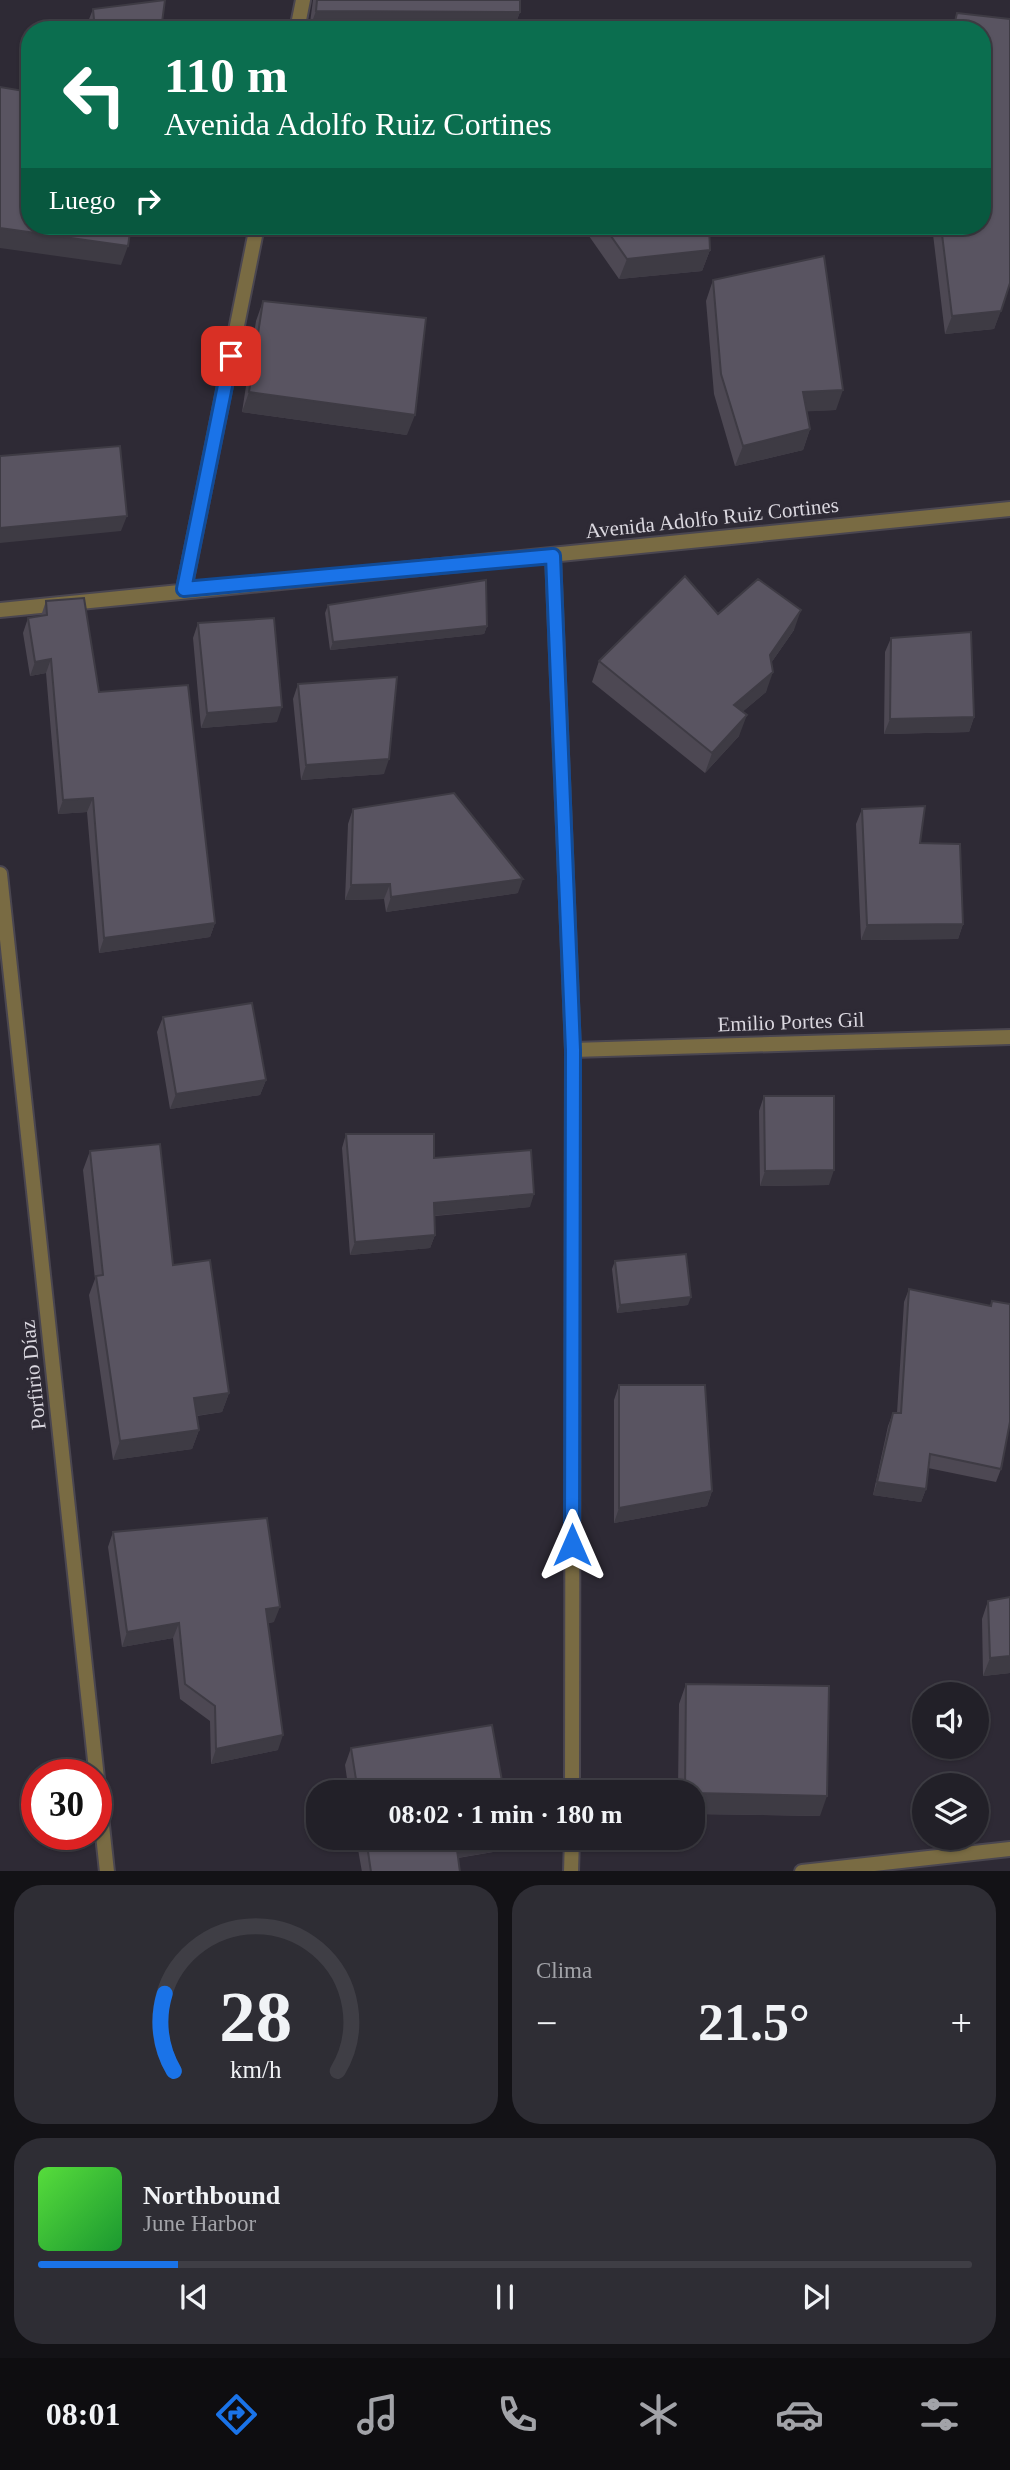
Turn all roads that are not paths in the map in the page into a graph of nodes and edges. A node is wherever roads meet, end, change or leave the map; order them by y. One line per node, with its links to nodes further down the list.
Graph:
1 (303, 0): 2 (street)
2 (299, 21)
3 (255, 235): 6 (street)
4 (1010, 509): 5 (street, Avenida Adolfo Ruiz Cortines)
5 (553, 556): 6 (street, Avenida Adolfo Ruiz Cortines); 10 (street)
6 (184, 589): 7 (street, Avenida Adolfo Ruiz Cortines)
7 (0, 610)
8 (0, 874): 14 (street, Porfirio Díaz)
9 (1010, 1037): 10 (street, Emilio Portes Gil)
10 (573, 1050): 11 (street)
11 (572, 1780)
12 (1010, 1849): 16 (street)
13 (572, 1850): 15 (street)
14 (107, 1871)
15 (572, 1871)
16 (802, 1871)

